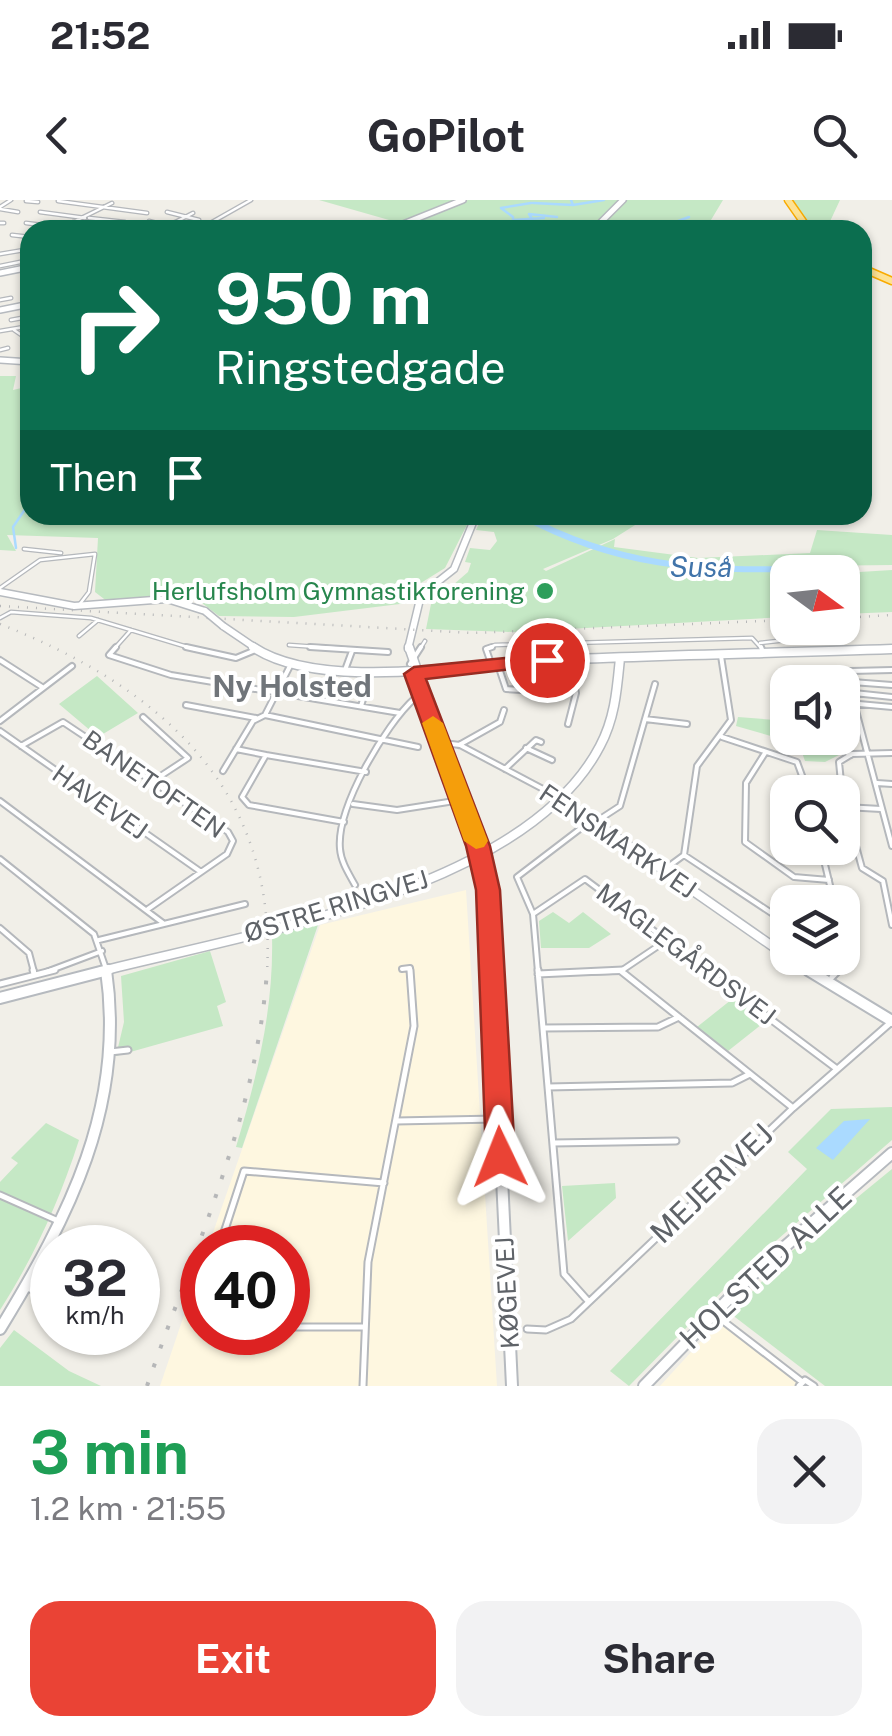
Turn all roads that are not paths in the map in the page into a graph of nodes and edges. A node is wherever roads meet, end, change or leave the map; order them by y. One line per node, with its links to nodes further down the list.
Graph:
1 (10, 200): 9 (street)
2 (25, 200): 6 (street)
3 (252, 200): 22 (street)
4 (463, 200): 23 (street)
5 (623, 200): 24 (street)
6 (36, 201)
7 (58, 201): 10 (street)
8 (112, 203): 10 (street)
9 (0, 208): 11 (street)
10 (106, 208): 15 (street); 17 (street)
11 (18, 212)
12 (40, 212): 17 (street)
13 (167, 212): 16 (street)
14 (193, 212): 16 (street)
15 (146, 213)
16 (186, 216): 20 (street); 21 (street)
17 (88, 218): 18 (street); 19 (street)
18 (83, 220)
19 (106, 220)
20 (179, 220)
21 (199, 220)
22 (215, 220)
23 (413, 220)
24 (602, 220)
25 (12, 234): 26 (street)
26 (20, 235)
27 (11, 298): 28 (street)
28 (0, 300)
29 (20, 318): 30 (street)
30 (11, 320)
31 (20, 328): 32 (street)
32 (14, 329): 33 (street); 34 (street)
33 (0, 332)
34 (20, 334)
35 (8, 348): 36 (street)
36 (0, 350)
37 (472, 525): 62 (street)
38 (24, 549): 39 (street)
39 (40, 551): 40 (street); 42 (street)
40 (65, 554): 41 (street); 42 (street)
41 (96, 554): 44 (street)
42 (40, 560): 43 (street)
43 (0, 590): 44 (street)
44 (78, 605): 54 (street, bridge)
45 (0, 618): 46 (street)
46 (98, 620): 47 (street); 48 (street)
47 (132, 630): 54 (street); 76 (street)
48 (79, 636)
49 (425, 641): 62 (street)
50 (770, 641): 51 (street)
51 (760, 642): 57 (street); 64 (street)
52 (289, 645): 55 (street)
53 (892, 650): 57 (street)
54 (254, 651): 63 (street)
55 (352, 651): 56 (street); 66 (street)
56 (388, 652)
57 (763, 654): 58 (street)
58 (721, 656): 59 (street); 95 (street)
59 (620, 658): 60 (street); 119 (street, ØSTRE RINGVEJ)
60 (568, 659): 64 (street); 92 (street)
61 (0, 660): 74 (street)
62 (410, 664): 70 (street, KØGEVEJ)
63 (290, 665): 66 (street); 76 (street)
64 (495, 665): 70 (street); 75 (street)
65 (72, 666): 74 (street)
66 (345, 670): 69 (street)
67 (892, 670): 68 (street)
68 (860, 671)
69 (372, 673): 70 (street); 82 (street)
70 (414, 674): 98 (street, KØGEVEJ)
71 (860, 682): 73 (street)
72 (655, 684): 89 (street)
73 (891, 684): 78 (street)
74 (43, 688): 90 (street)
75 (521, 690)
76 (275, 692): 82 (street); 86 (street)
77 (860, 694): 78 (street)
78 (892, 697)
79 (416, 698): 85 (street)
80 (860, 704): 83 (street)
81 (186, 705): 88 (street)
82 (362, 706): 85 (street)
83 (892, 707)
84 (504, 710): 99 (street)
85 (400, 713): 96 (street)
86 (264, 715): 88 (street); 96 (street)
87 (143, 717): 116 (street)
88 (256, 718): 103 (street)
89 (645, 718): 93 (street); 125 (street)
90 (0, 720)
91 (860, 723): 107 (street)
92 (568, 724)
93 (686, 724)
94 (0, 731): 100 (street, HAVEVEJ)
95 (722, 737): 104 (street); 130 (street)
96 (384, 739): 101 (street); 113 (street)
97 (541, 742): 102 (street)
98 (440, 744): 99 (street, FENSMARKVEJ); 120 (street, KØGEVEJ)
99 (459, 745): 111 (street, FENSMARKVEJ)
100 (21, 746): 116 (street, BANETOFTEN); 135 (street, HAVEVEJ)
101 (418, 748)
102 (526, 748): 110 (street); 111 (street)
103 (236, 749): 108 (street); 112 (street)
104 (765, 753): 114 (street); 136 (street)
105 (892, 753): 107 (street)
106 (860, 754): 107 (street)
107 (869, 754): 117 (street)
108 (266, 755): 113 (street); 126 (street)
109 (851, 755): 115 (street)
110 (552, 760)
111 (505, 769): 119 (street, FENSMARKVEJ)
112 (224, 771)
113 (366, 772): 122 (street)
114 (804, 775)
115 (840, 775)
116 (153, 782): 135 (street, BANETOFTEN)
117 (877, 784): 118 (street); 124 (street)
118 (892, 784)
119 (560, 798): 125 (street, FENSMARKVEJ); 129 (street, ØSTRE RINGVEJ)
120 (462, 800): 122 (street); 129 (street, KØGEVEJ)
121 (0, 801): 142 (street)
122 (353, 804): 126 (street)
123 (860, 808): 124 (street)
124 (882, 809): 127 (street)
125 (595, 820): 134 (street, FENSMARKVEJ); 144 (street)
126 (344, 822): 139 (street)
127 (889, 822): 128 (street)
128 (892, 846)
129 (480, 854): 153 (street, ØSTRE RINGVEJ); 169 (street, KØGEVEJ)
130 (684, 855): 134 (street); 143 (street)
131 (0, 859): 148 (street)
132 (860, 860): 137 (street)
133 (825, 865): 136 (street)
134 (664, 869): 150 (street, FENSMARKVEJ)
135 (201, 872): 142 (street)
136 (828, 880): 140 (street)
137 (884, 881): 138 (street); 146 (street)
138 (892, 881)
139 (355, 885)
140 (829, 885)
141 (245, 904): 145 (street)
142 (148, 909): 145 (street)
143 (770, 912)
144 (533, 914): 149 (street, MAGLEGÅRDSVEJ); 156 (street)
145 (163, 923): 148 (street)
146 (892, 925)
147 (0, 928): 155 (street)
148 (99, 940): 151 (street)
149 (668, 940): 154 (street); 165 (street, MAGLEGÅRDSVEJ)
150 (770, 944)
151 (102, 952): 153 (street); 155 (street)
152 (402, 969): 170 (street)
153 (106, 970): 159 (street, ØSTRE RINGVEJ); 164 (street)
154 (621, 971): 156 (street); 160 (street)
155 (34, 974): 158 (street)
156 (538, 974): 162 (street)
157 (817, 975): 161 (street, FENSMARKVEJ)
158 (0, 984)
159 (0, 998)
160 (679, 1017): 162 (street); 166 (street)
161 (892, 1022): 165 (street, MEJERIVEJ)
162 (543, 1028): 167 (street)
163 (128, 1050): 164 (street)
164 (110, 1052): 176 (street)
165 (837, 1068): 168 (street, MEJERIVEJ)
166 (750, 1074): 167 (street); 168 (street)
167 (548, 1087): 172 (street)
168 (792, 1108): 180 (street, MEJERIVEJ)
169 (498, 1119): 170 (street); 188 (street, KØGEVEJ)
170 (396, 1120): 174 (street)
171 (676, 1140): 172 (street)
172 (553, 1143): 180 (street)
173 (892, 1153): 181 (street, HOLSTED ALLE)
174 (384, 1183): 177 (street); 183 (street)
175 (0, 1194): 176 (street)
176 (60, 1221): 178 (street)
177 (227, 1225)
178 (26, 1288): 179 (street); 184 (street)
179 (30, 1289)
180 (589, 1302): 185 (street, MEJERIVEJ)
181 (714, 1314): 186 (street); 189 (street, HOLSTED ALLE)
182 (310, 1327): 183 (street)
183 (365, 1327): 187 (street)
184 (0, 1329)
185 (527, 1330)
186 (800, 1384): 190 (street)
187 (363, 1386)
188 (512, 1386)
189 (644, 1386)
190 (814, 1386)

